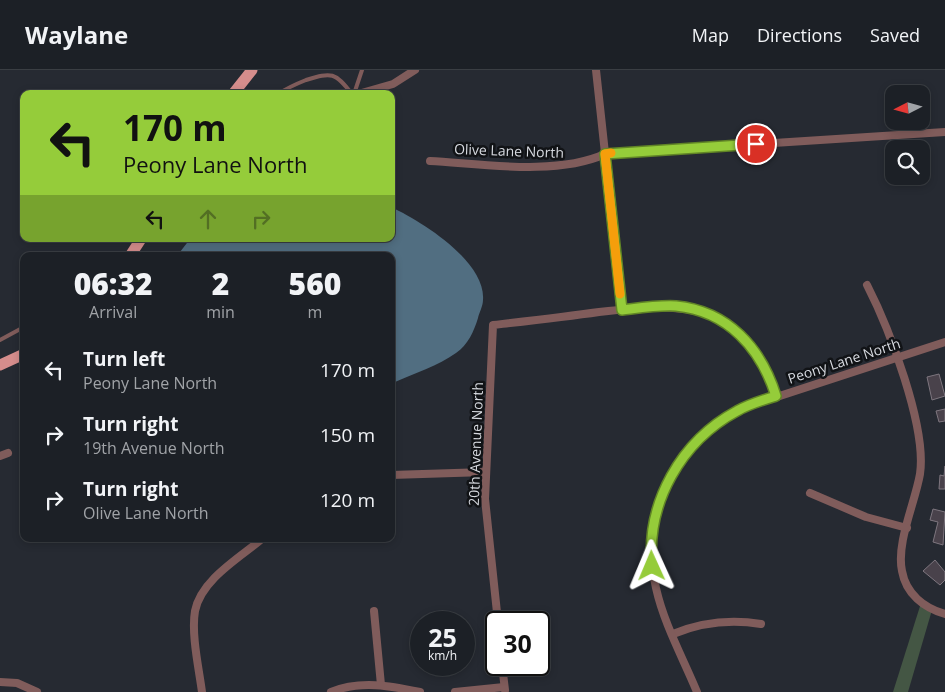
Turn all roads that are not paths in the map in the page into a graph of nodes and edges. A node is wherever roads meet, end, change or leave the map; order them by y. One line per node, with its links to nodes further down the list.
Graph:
1 (252, 70): 5 (main road)
2 (361, 70): 8 (lane)
3 (415, 70): 9 (street)
4 (596, 70): 11 (street)
5 (236, 90)
6 (285, 90): 7 (lane)
7 (349, 90)
8 (354, 90)
9 (372, 90)
10 (945, 132): 11 (street, Olive Lane North)
11 (605, 154): 12 (street, Olive Lane North); 14 (street)
12 (430, 161)
13 (867, 285): 20 (street)
14 (622, 310): 15 (street, Peony Lane North); 22 (street, Peony Lane North)
15 (493, 325): 25 (street, 20th Avenue North)
16 (20, 329): 17 (lane)
17 (0, 340)
18 (945, 342): 20 (street, Peony Lane North)
19 (20, 356): 21 (main road)
20 (896, 358): 22 (street, Peony Lane North); 28 (street)
21 (0, 365)
22 (776, 396): 34 (street)
23 (8, 453): 24 (street)
24 (0, 456)
25 (486, 472): 26 (street); 31 (street, 20th Avenue North)
26 (395, 476)
27 (810, 493): 28 (street)
28 (907, 528): 32 (street)
29 (259, 542): 40 (street)
30 (374, 611): 37 (street)
31 (497, 611)
32 (945, 614)
33 (761, 624): 34 (street)
34 (673, 634): 44 (street)
35 (503, 676): 38 (street)
36 (0, 682): 39 (street)
37 (382, 685): 41 (street); 42 (street)
38 (504, 689): 43 (street)
39 (37, 692)
40 (202, 692)
41 (331, 692)
42 (420, 692)
43 (455, 692)
44 (696, 692)

